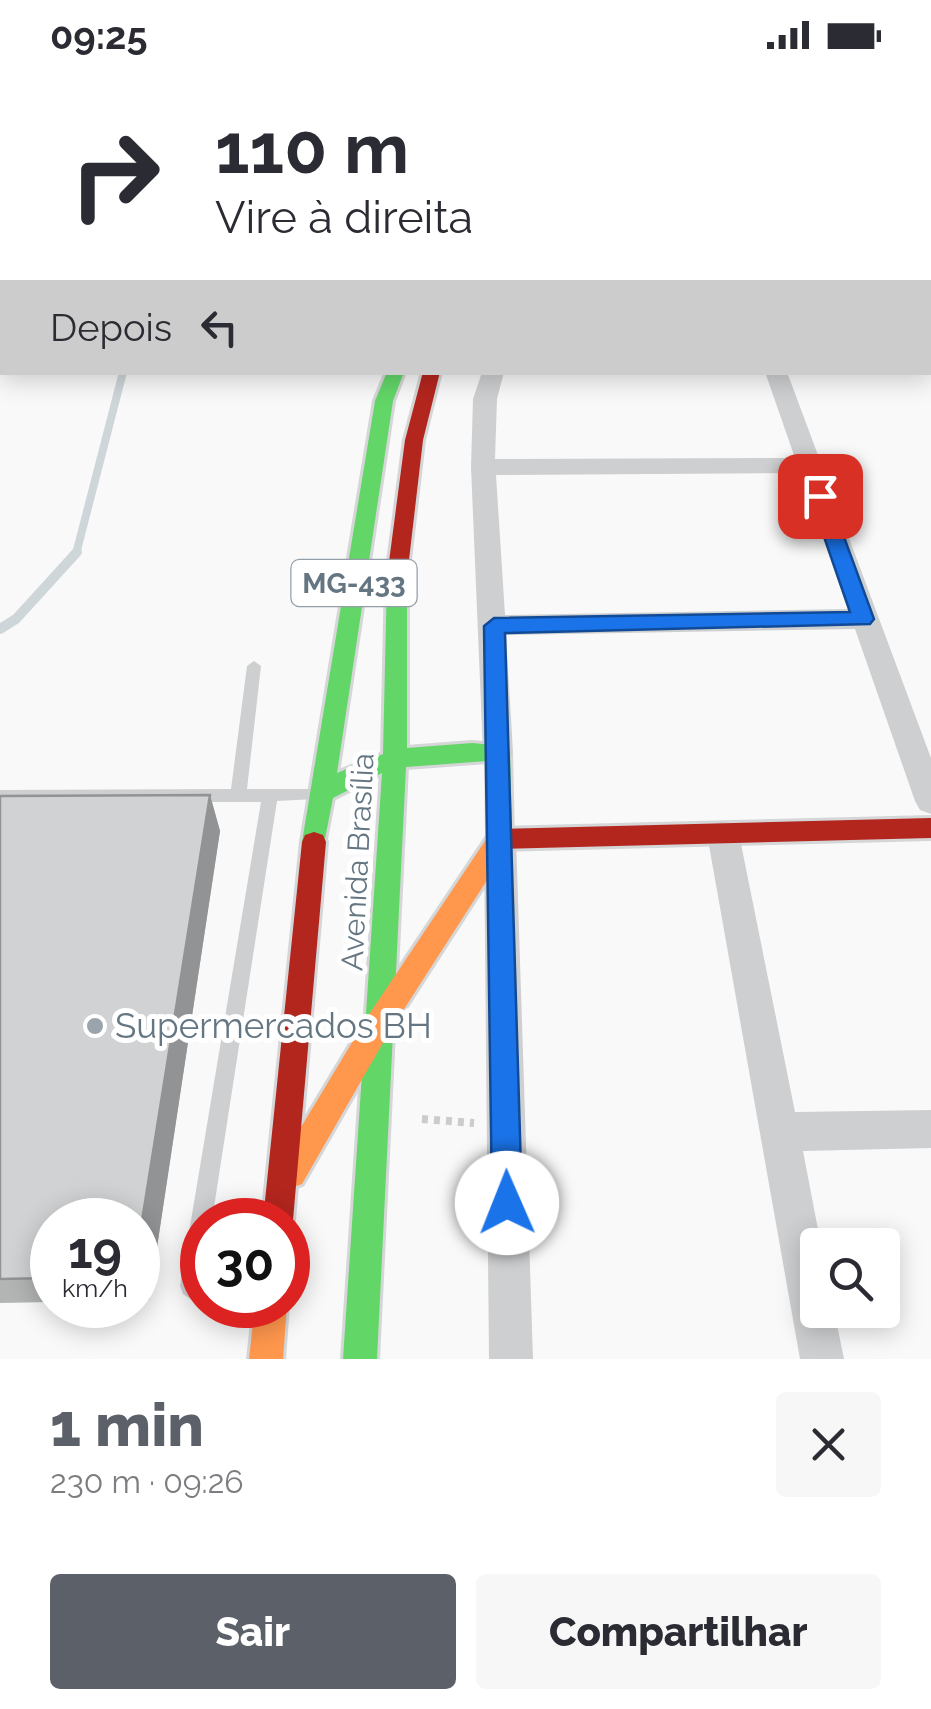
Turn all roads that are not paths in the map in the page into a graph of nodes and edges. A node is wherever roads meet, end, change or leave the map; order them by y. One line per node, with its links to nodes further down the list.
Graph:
1 (395, 375): 14 (main road, Avenida Brasília / MG-433)
2 (431, 375): 11 (main road, Avenida Brasília / MG-433)
3 (492, 375): 6 (street)
4 (777, 375): 5 (street)
5 (808, 465): 6 (street); 7 (street)
6 (483, 467): 8 (street)
7 (863, 619): 8 (street); 16 (street)
8 (494, 626): 10 (street)
9 (254, 666): 12 (lane)
10 (498, 752): 11 (main road); 19 (main road)
11 (395, 754): 14 (main road); 20 (main road, Avenida Brasília / MG-433)
12 (238, 795): 13 (lane); 15 (lane)
13 (270, 795): 14 (lane); 24 (lane)
14 (319, 795): 23 (main road, Avenida Brasília / MG-433)
15 (0, 796)
16 (931, 800)
17 (931, 828): 18 (main road)
18 (723, 834): 19 (main road); 22 (street)
19 (500, 839): 20 (main road); 29 (street)
20 (378, 1025): 23 (main road); 28 (main road, Avenida Brasília / MG-433)
21 (931, 1129): 22 (street)
22 (777, 1132): 30 (street)
23 (280, 1191): 25 (main road, Avenida Brasília / MG-433)
24 (205, 1198)
25 (280, 1198)
26 (268, 1328): 27 (main road)
27 (266, 1359)
28 (360, 1359)
29 (511, 1359)
30 (822, 1359)

